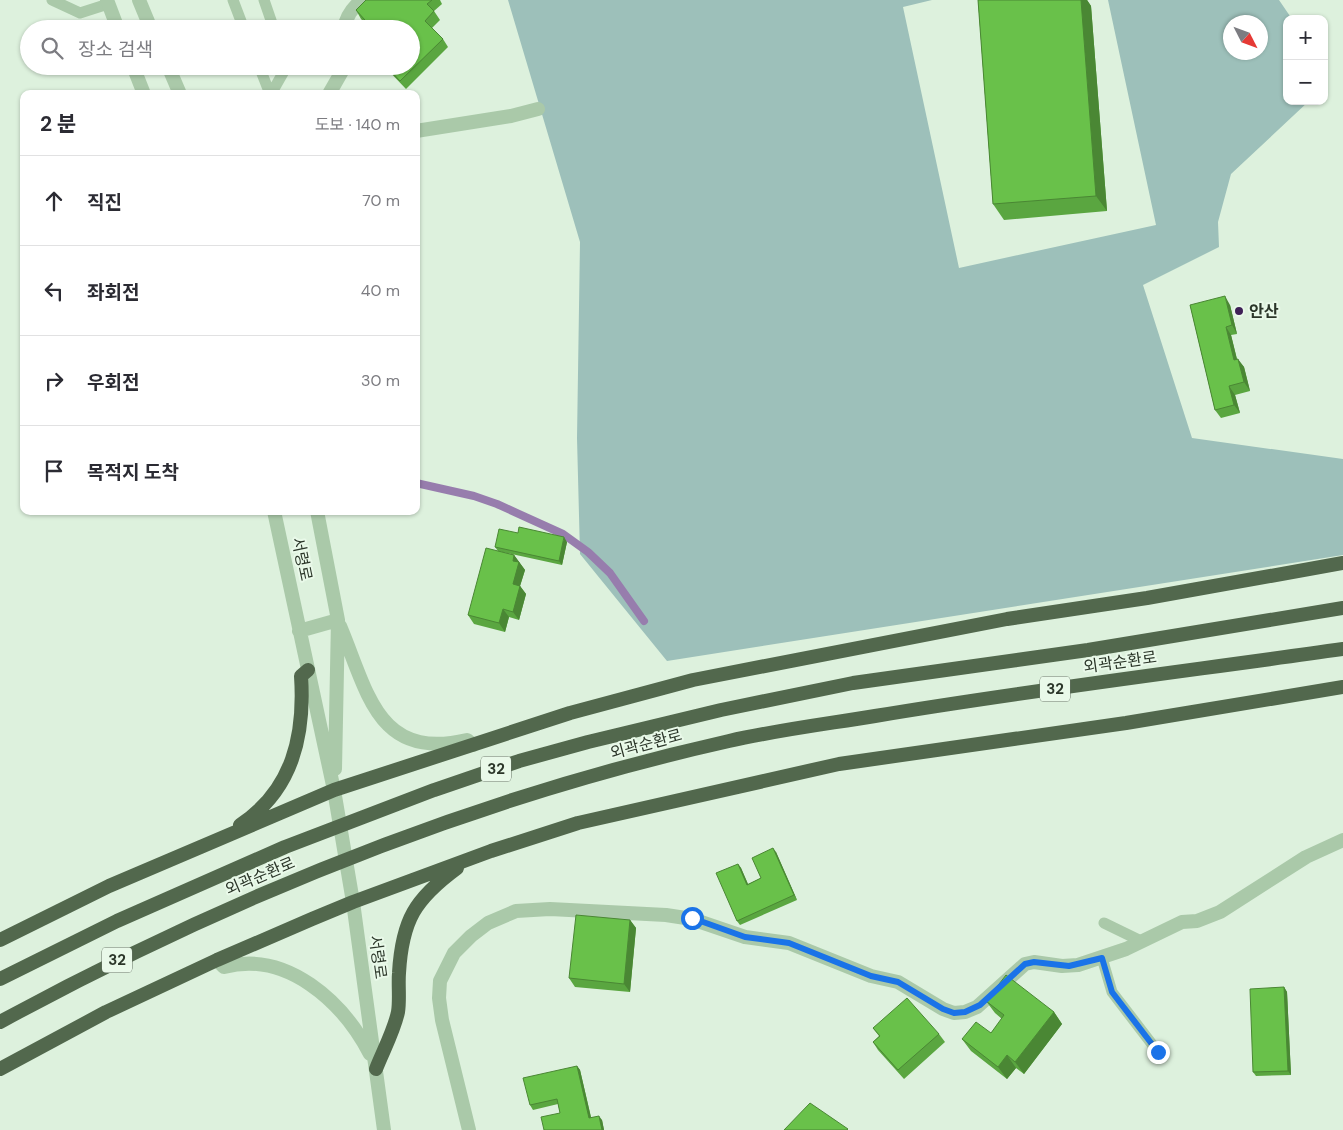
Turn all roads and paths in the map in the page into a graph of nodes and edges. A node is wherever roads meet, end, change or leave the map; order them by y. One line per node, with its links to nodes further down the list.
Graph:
1 (52, 0): 6 (lane)
2 (139, 0): 8 (street)
3 (233, 0): 9 (lane)
4 (264, 0): 10 (lane)
5 (362, 0): 11 (street)
6 (108, 2): 7 (street)
7 (115, 20)
8 (147, 20)
9 (241, 20)
10 (271, 20)
11 (346, 20)
12 (137, 75): 17 (street)
13 (172, 75): 18 (street)
14 (263, 75): 19 (lane)
15 (282, 75): 20 (lane)
16 (340, 75): 21 (street)
17 (142, 90)
18 (178, 90)
19 (268, 90)
20 (272, 90)
21 (331, 90)
22 (538, 109): 23 (street)
23 (420, 130)
24 (275, 515): 29 (street, 서령로)
25 (318, 515): 28 (street, 서령로)
26 (1343, 563): 33 (highway)
27 (1343, 608): 44 (highway, 외곽순환로 / 32)
28 (338, 620): 29 (street); 33 (street); 34 (street, 서령로)
29 (299, 631): 31 (street, 서령로)
30 (1343, 649): 45 (highway, 외곽순환로 / 32)
31 (308, 670): 34 (street, 서령로); 35 (highway)
32 (1343, 687): 37 (highway)
33 (473, 745): 34 (highway)
34 (334, 790): 35 (highway); 38 (street, 서령로)
35 (218, 840): 40 (highway)
36 (1343, 840): 41 (street)
37 (468, 860): 38 (highway); 48 (highway)
38 (353, 902): 43 (highway); 48 (street, 서령로)
39 (1104, 923): 41 (lane)
40 (0, 940)
41 (1141, 941): 42 (street)
42 (1102, 958): 46 (lane); 50 (street)
43 (217, 960): 47 (highway); 48 (street)
44 (0, 979)
45 (0, 1022)
46 (1158, 1052)
47 (0, 1069)
48 (376, 1069): 49 (street, 서령로)
49 (384, 1130)
50 (469, 1130)

